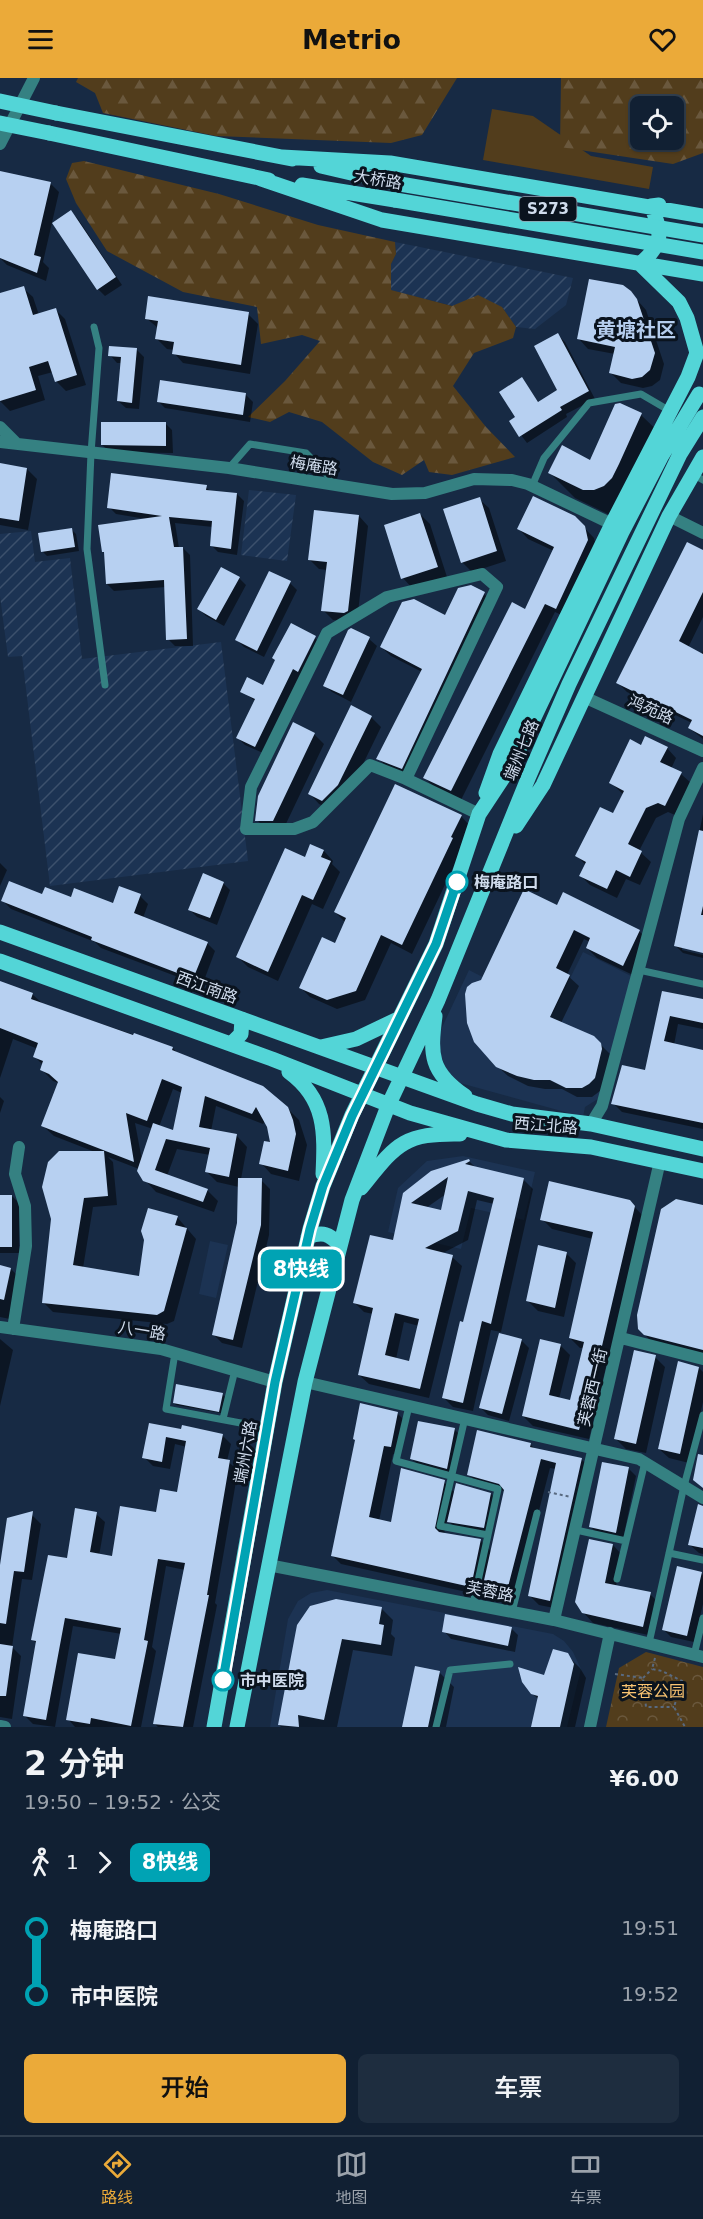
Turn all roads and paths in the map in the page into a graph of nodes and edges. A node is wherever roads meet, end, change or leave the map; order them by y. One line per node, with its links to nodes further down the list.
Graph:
1 (33, 78): 4 (street)
2 (0, 101): 5 (main road, 大桥路 / S273, bridge)
3 (0, 123): 6 (main road, 大桥路 / S273, bridge)
4 (0, 144)
5 (282, 157): 8 (main road); 10 (main road, 大桥路 / S273, bridge)
6 (261, 179): 11 (main road, 大桥路 / S273, bridge); 12 (main road)
7 (703, 205): 8 (main road)
8 (651, 206): 9 (main road); 12 (main road)
9 (703, 216)
10 (703, 235)
11 (703, 252)
12 (640, 264): 13 (main road); 17 (main road)
13 (703, 274)
14 (94, 327): 24 (lane)
15 (703, 358): 17 (main road)
16 (703, 367): 17 (main road)
17 (688, 377): 19 (main road)
18 (699, 393): 38 (main road, 端州七路)
19 (670, 411): 29 (lane); 31 (main road)
20 (703, 417): 39 (main road, 端州七路)
21 (0, 427): 23 (street)
22 (0, 442): 23 (street, 梅庵路)
23 (17, 444): 24 (street, 梅庵路)
24 (91, 453): 26 (street, 梅庵路); 33 (lane)
25 (703, 457): 27 (main road)
26 (229, 468): 28 (street, 梅庵路); 28 (lane)
27 (697, 477): 30 (main road)
28 (337, 485): 29 (street, 梅庵路)
29 (532, 486): 31 (street, 梅庵路)
30 (669, 516): 32 (street); 34 (main road)
31 (612, 524): 38 (main road)
32 (703, 533)
33 (105, 685)
34 (584, 697): 35 (street, 鸿苑路); 39 (main road)
35 (703, 751)
36 (703, 768): 42 (street)
37 (406, 779): 37 (street); 38 (street)
38 (479, 814): 46 (main road, 端州七路)
39 (498, 853): 44 (main road, 端州七路)
40 (0, 932): 45 (main road, 西江南路)
41 (0, 961): 47 (main road)
42 (639, 970): 43 (lane); 56 (street)
43 (703, 984)
44 (438, 1000): 51 (main road, 端州七路); 53 (main road)
45 (242, 1018): 47 (main road); 48 (main road, 西江南路)
46 (398, 1019): 48 (main road); 50 (main road, 端州七路)
47 (231, 1044): 49 (main road)
48 (321, 1047): 50 (main road, 西江南路)
49 (272, 1059): 52 (main road); 63 (main road)
50 (375, 1068): 51 (main road, 西江南路); 52 (main road, 端州七路)
51 (400, 1078): 53 (main road, 西江北路); 54 (main road, 端州七路)
52 (362, 1095): 54 (main road); 63 (main road, 端州七路)
53 (477, 1104): 55 (main road, 西江北路)
54 (388, 1106): 57 (main road, 西江北路); 64 (main road)
55 (512, 1114): 56 (main road, 西江北路); 58 (main road)
56 (591, 1124): 60 (main road, 西江北路)
57 (481, 1134): 58 (main road, 西江北路); 64 (main road)
58 (506, 1140): 61 (main road, 西江北路)
59 (19, 1147): 68 (street)
60 (703, 1149)
61 (660, 1161): 62 (main road, 西江北路); 69 (street, 芙蓉西一街)
62 (703, 1171)
63 (323, 1186): 65 (main road, 端州六路)
64 (352, 1200): 66 (main road)
65 (308, 1237): 66 (main road); 73 (main road, 端州六路)
66 (340, 1245): 74 (main road)
67 (0, 1327): 68 (street, 八一路)
68 (13, 1329): 70 (street, 八一路)
69 (621, 1338): 71 (street); 80 (street, 芙蓉西一街)
70 (175, 1353): 72 (street, 八一路); 77 (lane)
71 (703, 1359)
72 (235, 1370): 73 (street, 八一路); 77 (lane)
73 (275, 1382): 79 (main road, 端州六路)
74 (305, 1382): 75 (street); 93 (main road)
75 (409, 1406): 78 (street); 82 (lane)
76 (703, 1415): 83 (lane)
77 (223, 1419): 79 (lane)
78 (465, 1419): 80 (street); 82 (lane)
79 (267, 1428): 109 (main road, 端州六路)
80 (595, 1448): 81 (street); 86 (street, 芙蓉西一街)
81 (645, 1462): 83 (street); 90 (lane)
82 (450, 1476): 89 (lane); 89 (lane)
83 (684, 1486): 85 (street); 91 (lane)
84 (548, 1492): 86 (path)
85 (703, 1498)
86 (583, 1499): 88 (street, 芙蓉西一街)
87 (537, 1514): 96 (lane)
88 (576, 1530): 90 (lane); 98 (street, 芙蓉西一街)
89 (488, 1535): 95 (lane)
90 (626, 1541): 94 (lane)
91 (669, 1553): 92 (lane); 100 (lane)
92 (703, 1560)
93 (268, 1565): 95 (street, 芙蓉路); 110 (main road)
94 (617, 1579)
95 (473, 1604): 96 (street, 芙蓉路)
96 (512, 1612): 98 (street, 芙蓉路)
97 (703, 1618): 101 (lane)
98 (554, 1620): 99 (street, 芙蓉路)
99 (610, 1633): 100 (street, 芙蓉路); 104 (street)
100 (653, 1644): 101 (street, 芙蓉路); 103 (path)
101 (699, 1656)
102 (510, 1664): 111 (lane)
103 (652, 1669): 105 (path); 106 (path)
104 (602, 1671): 105 (path); 112 (street)
105 (643, 1678): 106 (path)
106 (674, 1707): 113 (path)
107 (0, 1726): 108 (street)
108 (5, 1727)
109 (214, 1727)
110 (237, 1727)
111 (436, 1727)
112 (590, 1727)
113 (685, 1727)

